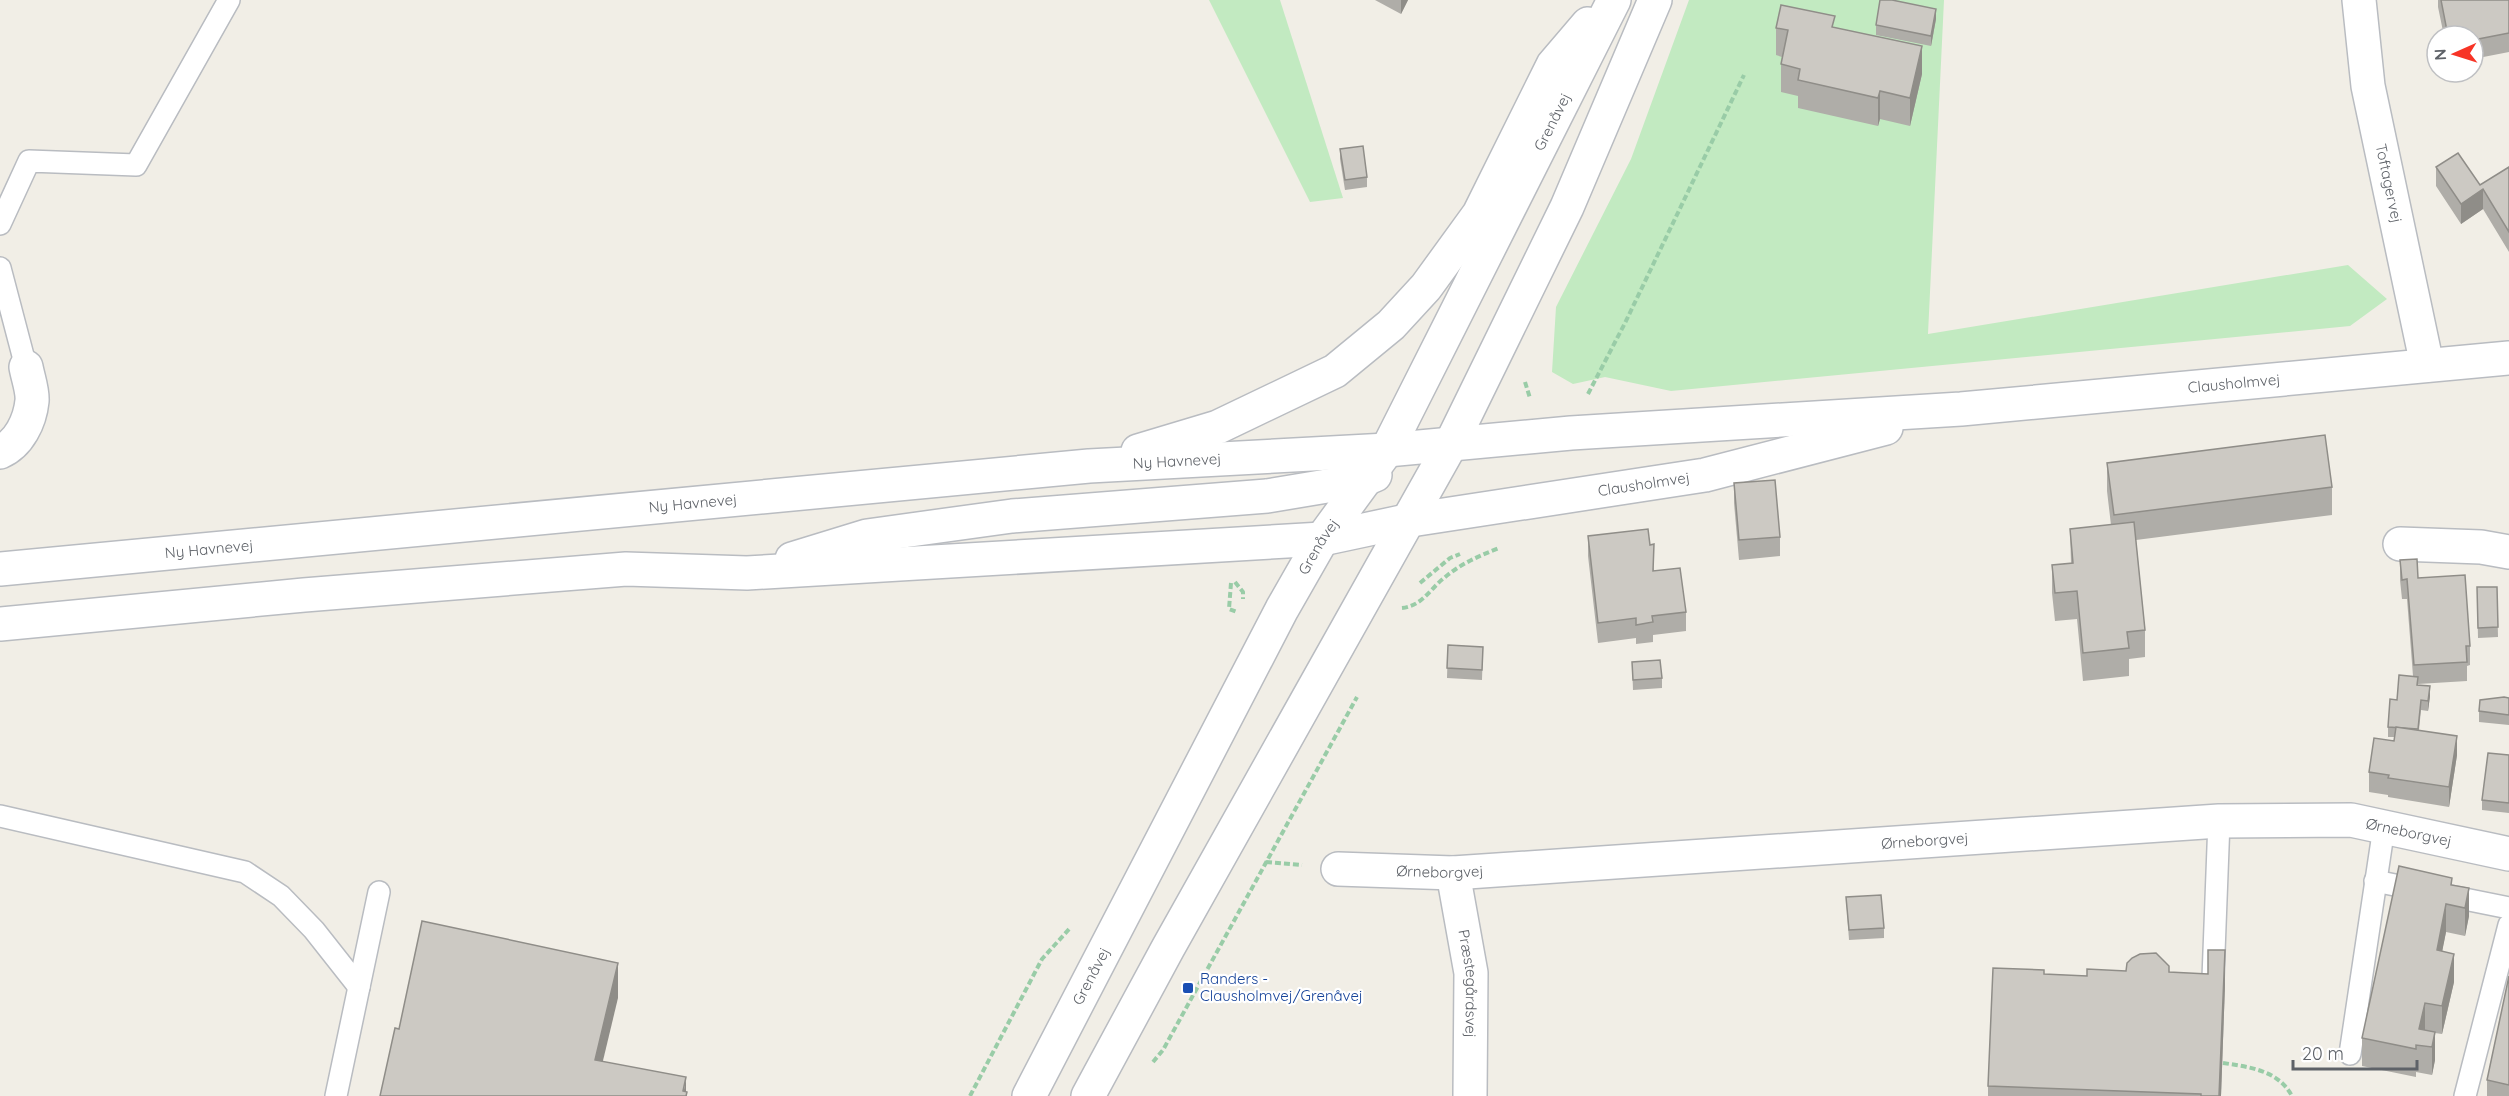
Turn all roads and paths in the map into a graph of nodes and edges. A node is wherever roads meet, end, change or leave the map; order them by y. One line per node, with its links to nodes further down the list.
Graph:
1 (229, 0): 7 (lane)
2 (1609, 0): 17 (street)
3 (1614, 0): 15 (street, Grenåvej)
4 (1655, 0): 14 (street)
5 (2360, 0): 10 (street, Toftagervej)
6 (1744, 75): 13 (path)
7 (0, 224)
8 (0, 268): 11 (lane)
9 (2509, 358): 10 (street, Clausholmvej)
10 (2427, 365): 12 (street, Clausholmvej)
11 (26, 367): 16 (street)
12 (1961, 409): 13 (street, Clausholmvej); 19 (street, Clausholmvej)
13 (1557, 434): 14 (street, Clausholmvej)
14 (1451, 444): 15 (street, Clausholmvej); 18 (street); 19 (street)
15 (1387, 450): 17 (street, Ny Havnevej); 18 (street, Grenåvej)
16 (0, 452)
17 (1089, 466): 24 (street, Ny Havnevej)
18 (1363, 480): 20 (street, Grenåvej); 25 (street)
19 (1410, 520): 20 (street, Clausholmvej); 52 (street)
20 (1322, 539): 25 (street); 51 (street, Grenåvej)
21 (2400, 544): 22 (street)
22 (2509, 552)
23 (1461, 553): 27 (path)
24 (0, 569)
25 (747, 573): 31 (street)
26 (1231, 577): 29 (path)
27 (1417, 589)
28 (1411, 598): 30 (path)
29 (1242, 603)
30 (1401, 618)
31 (0, 624)
32 (1360, 691): 48 (path)
33 (0, 816): 45 (lane)
34 (2219, 820): 35 (street, Ørneborgvej); 38 (street, Ørneborgvej); 44 (lane)
35 (2384, 827): 36 (street, Ørneborgvej); 39 (lane)
36 (2509, 854)
37 (1338, 869): 38 (street, Ørneborgvej)
38 (1453, 873): 53 (street, Præstegårdsvej)
39 (2375, 881): 41 (lane); 46 (lane)
40 (379, 892): 45 (lane)
41 (2509, 908)
42 (1072, 925): 50 (path)
43 (2509, 925): 55 (lane)
44 (2213, 984)
45 (359, 987): 49 (lane)
46 (2350, 1054)
47 (2223, 1062): 54 (path)
48 (1150, 1065)
49 (336, 1096)
50 (970, 1096)
51 (1029, 1096)
52 (1088, 1096)
53 (1470, 1096)
54 (2292, 1096)
55 (2465, 1096)

